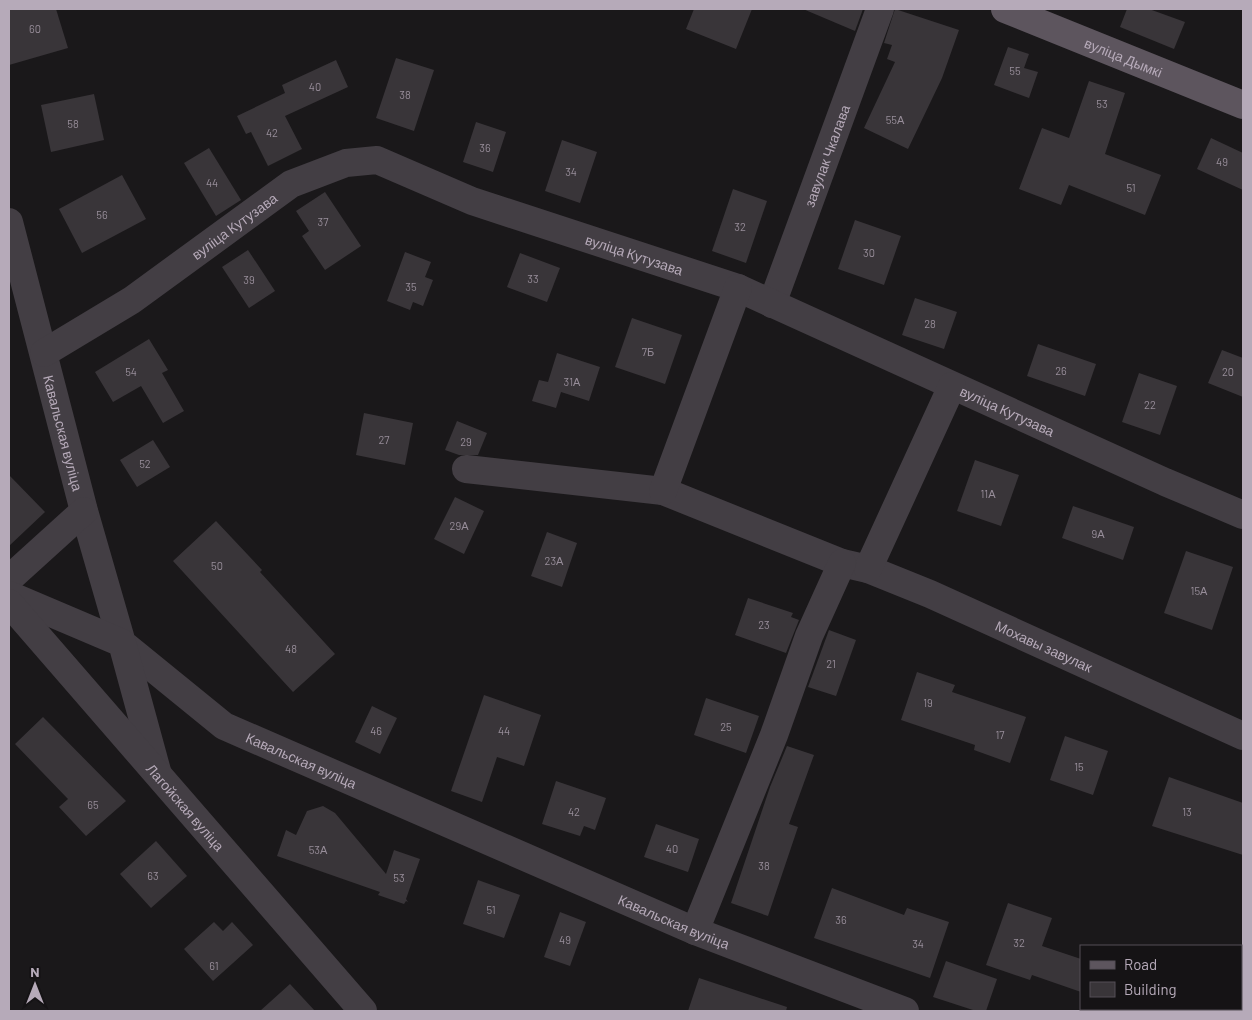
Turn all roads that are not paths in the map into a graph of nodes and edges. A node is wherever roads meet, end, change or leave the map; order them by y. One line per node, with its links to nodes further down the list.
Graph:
1 (880, 9): 6 (street, завулак Чкалава)
2 (1004, 9): 3 (main road, вуліца Дымкі)
3 (1243, 105)
4 (9, 222): 7 (street, Кавальская вуліца)
5 (738, 288): 6 (street, вуліца Кутузава); 7 (street, вуліца Кутузава); 10 (street)
6 (772, 304): 8 (street, вуліца Кутузава)
7 (44, 353): 11 (street, Кавальская вуліца)
8 (952, 386): 12 (street, вуліца Кутузава); 14 (street)
9 (466, 469): 10 (street, Мохавы завулак)
10 (663, 491): 13 (street, Мохавы завулак)
11 (84, 511): 15 (street); 18 (street, Кавальская вуліца)
12 (1243, 515)
13 (842, 563): 14 (street, Мохавы завулак); 21 (street)
14 (868, 569): 19 (street, Мохавы завулак)
15 (9, 580)
16 (9, 595): 18 (street)
17 (9, 603): 20 (street, Лагойская вуліца)
18 (122, 643): 20 (street); 21 (street, Кавальская вуліца)
19 (1243, 736)
20 (159, 777): 22 (street, Лагойская вуліца)
21 (695, 931): 23 (street, Кавальская вуліца)
22 (363, 1011)
23 (905, 1011)

